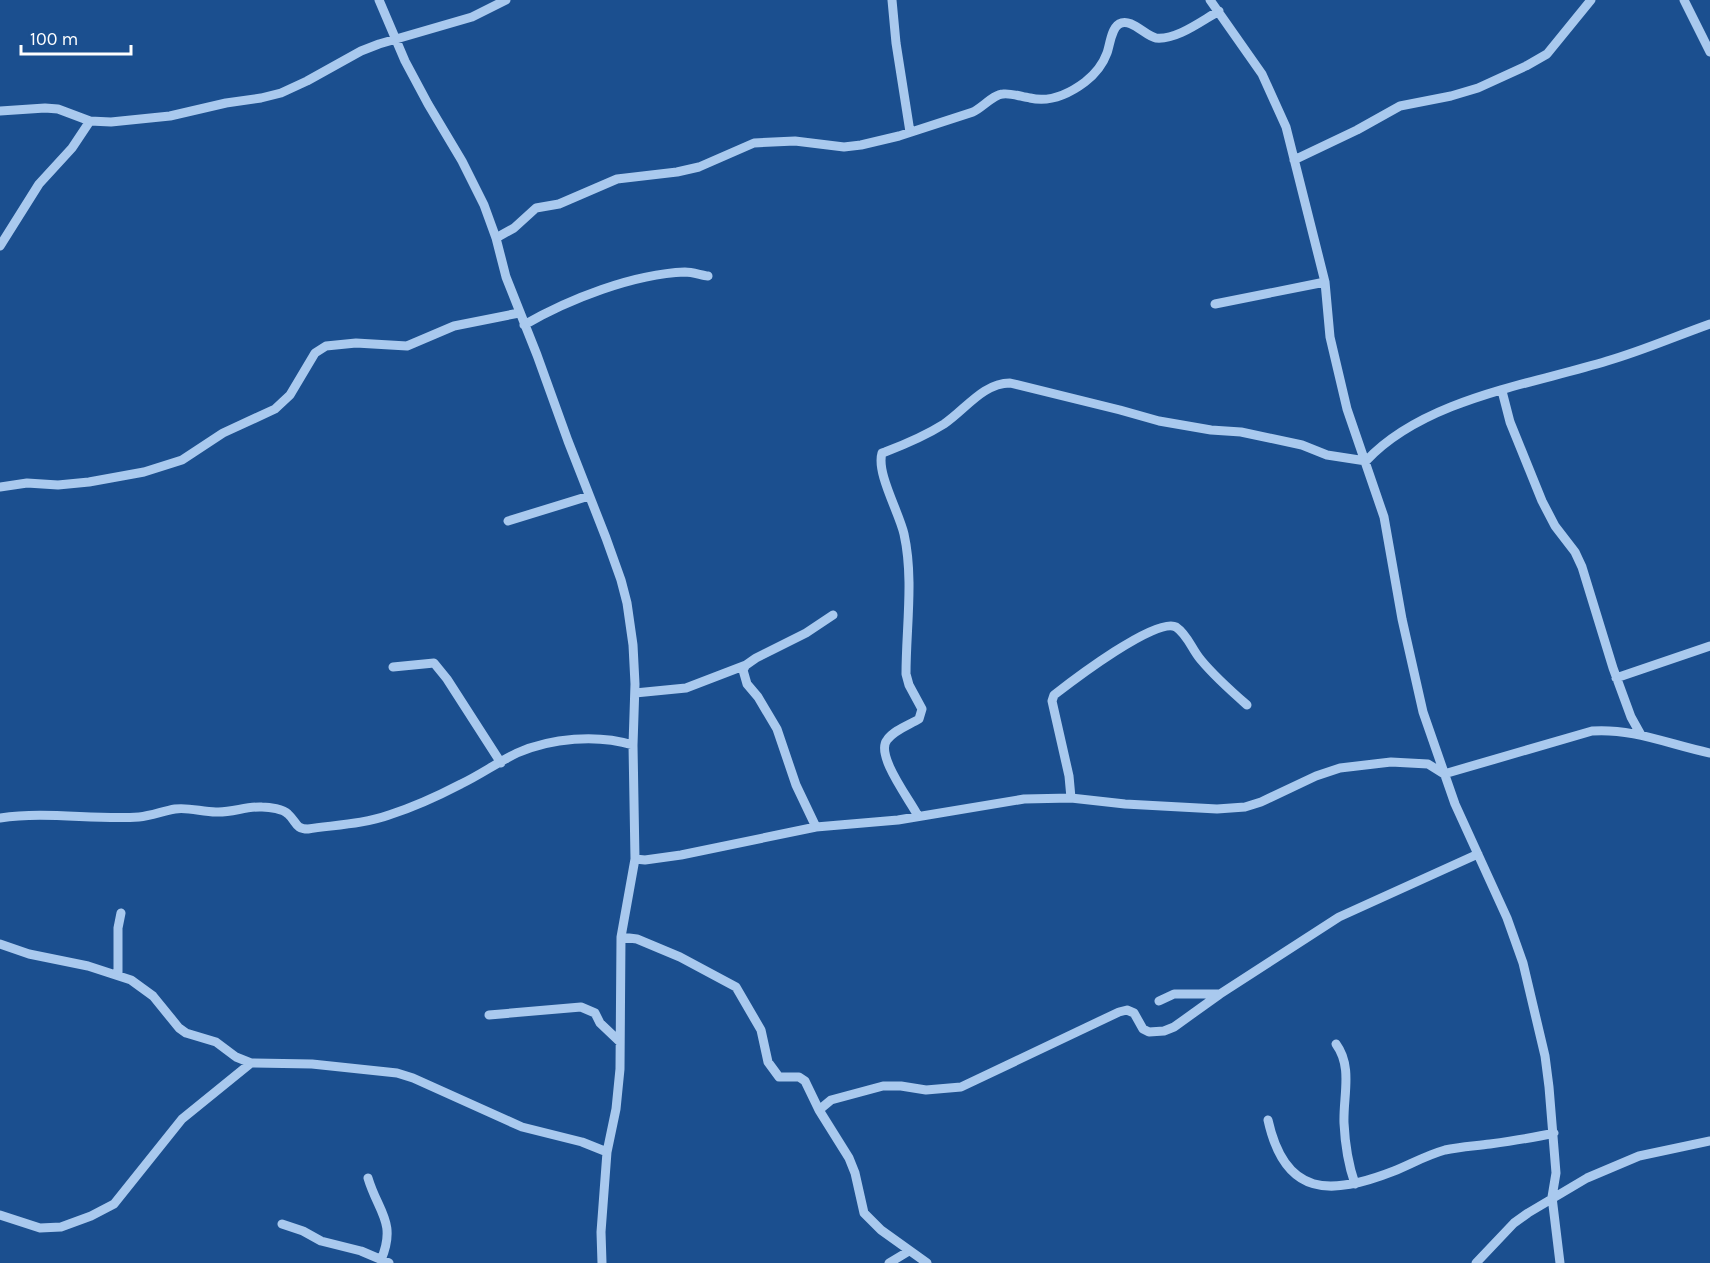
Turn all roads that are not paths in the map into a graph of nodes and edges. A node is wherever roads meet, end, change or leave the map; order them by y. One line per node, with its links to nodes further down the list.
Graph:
1 (379, 0): 8 (street)
2 (506, 0): 8 (street)
3 (892, 0): 12 (street)
4 (1210, 0): 7 (street)
5 (1591, 0): 13 (street)
6 (1684, 0): 9 (street)
7 (1219, 11): 12 (street); 13 (street)
8 (395, 40): 11 (street); 14 (street)
9 (1710, 52)
10 (0, 111): 11 (street)
11 (90, 121): 15 (street)
12 (910, 132): 14 (street)
13 (1294, 160): 17 (street)
14 (496, 238): 19 (street)
15 (0, 246)
16 (708, 276): 21 (street)
17 (1325, 282): 18 (street); 23 (street)
18 (1215, 304)
19 (519, 313): 21 (street); 24 (street)
20 (1710, 324): 22 (street)
21 (524, 325): 25 (street)
22 (1502, 391): 23 (street); 31 (street)
23 (1366, 461): 40 (street); 42 (street)
24 (0, 487)
25 (589, 496): 26 (street); 32 (street)
26 (508, 521)
27 (833, 615): 29 (street)
28 (1710, 646): 31 (street)
29 (746, 665): 32 (street); 44 (street)
30 (393, 667): 39 (street)
31 (1616, 678): 34 (street)
32 (635, 693): 37 (street)
33 (1247, 705): 41 (street)
34 (1631, 717): 35 (street); 36 (street)
35 (1618, 731): 36 (street); 40 (street)
36 (1641, 735): 38 (street)
37 (633, 745): 39 (street); 46 (street)
38 (1710, 753)
39 (501, 763): 43 (street)
40 (1444, 774): 41 (street); 45 (street)
41 (1071, 798): 42 (street)
42 (918, 816): 44 (street)
43 (0, 818)
44 (816, 827): 46 (street)
45 (1478, 854): 51 (street); 59 (street)
46 (635, 859): 48 (street)
47 (121, 913): 50 (street)
48 (621, 937): 54 (street); 57 (street)
49 (0, 944): 50 (street)
50 (118, 974): 56 (street)
51 (1220, 994): 52 (street); 57 (street)
52 (1159, 1001)
53 (489, 1015): 54 (street)
54 (620, 1042): 61 (street)
55 (1336, 1044): 63 (street)
56 (251, 1063): 61 (street); 65 (street)
57 (819, 1110): 67 (street)
58 (1268, 1120): 63 (street)
59 (1554, 1132): 63 (street); 64 (street)
60 (1710, 1141): 64 (street)
61 (607, 1152): 69 (street)
62 (368, 1178): 68 (street)
63 (1355, 1184)
64 (1552, 1197): 72 (street); 73 (street)
65 (0, 1215)
66 (282, 1224): 68 (street)
67 (909, 1251): 70 (street); 71 (street)
68 (385, 1261)
69 (602, 1263)
70 (889, 1263)
71 (927, 1263)
72 (1476, 1263)
73 (1560, 1263)

